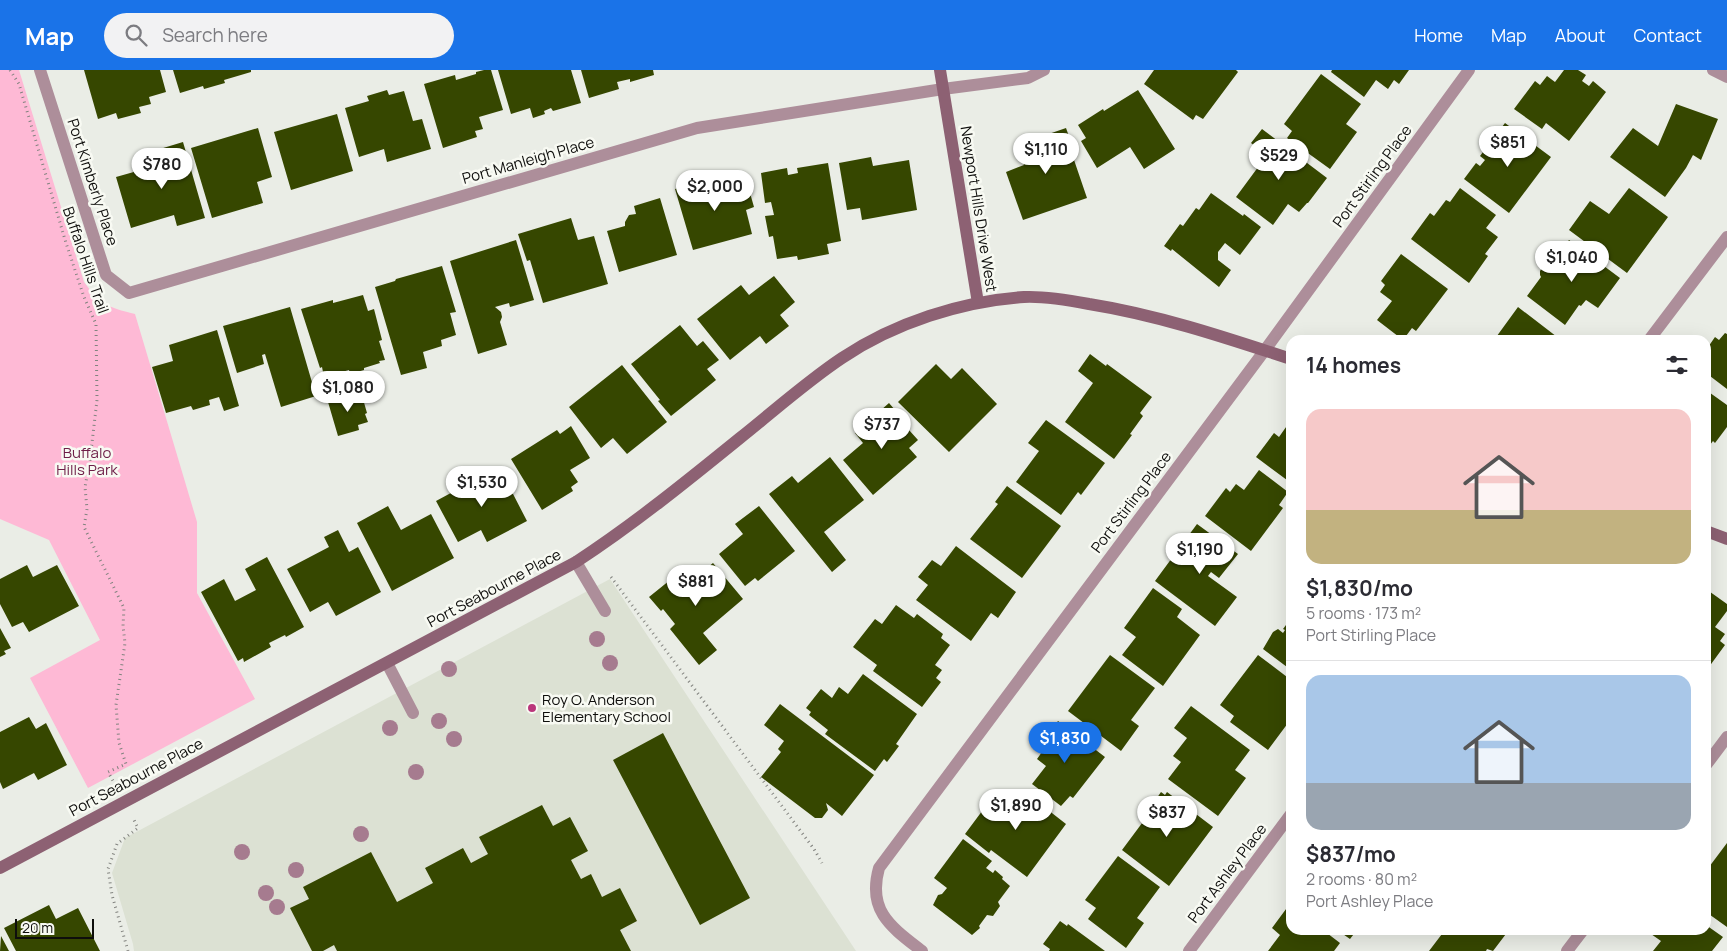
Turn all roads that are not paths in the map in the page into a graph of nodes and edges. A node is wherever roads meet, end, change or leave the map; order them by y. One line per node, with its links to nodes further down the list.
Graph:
1 (40, 70): 9 (street, Port Kimberly Place)
2 (940, 70): 7 (street, Newport Hills Drive West)
3 (1044, 70): 7 (street, Port Manleigh Place)
4 (1469, 70): 12 (street, Port Stirling Place)
5 (1713, 70): 6 (street)
6 (1727, 77)
7 (942, 89): 9 (street, Port Manleigh Place); 10 (street, Newport Hills Drive West)
8 (1727, 237): 11 (street)
9 (129, 293)
10 (978, 303): 12 (street, Newport Hills Drive West); 16 (street, Port Seabourne Place)
11 (1652, 335)
12 (1265, 350): 13 (street, Newport Hills Drive West); 25 (street, Port Stirling Place)
13 (1286, 357)
14 (1711, 532): 15 (street)
15 (1727, 540)
16 (576, 562): 17 (street); 18 (street, Port Seabourne Place)
17 (605, 611)
18 (387, 663): 19 (street); 23 (street, Port Seabourne Place)
19 (413, 713)
20 (1727, 737): 21 (street)
21 (1711, 758)
22 (1286, 821): 26 (street, Port Ashley Place)
23 (0, 868)
24 (1579, 935): 27 (street)
25 (922, 951)
26 (1188, 951)
27 (1567, 951)

